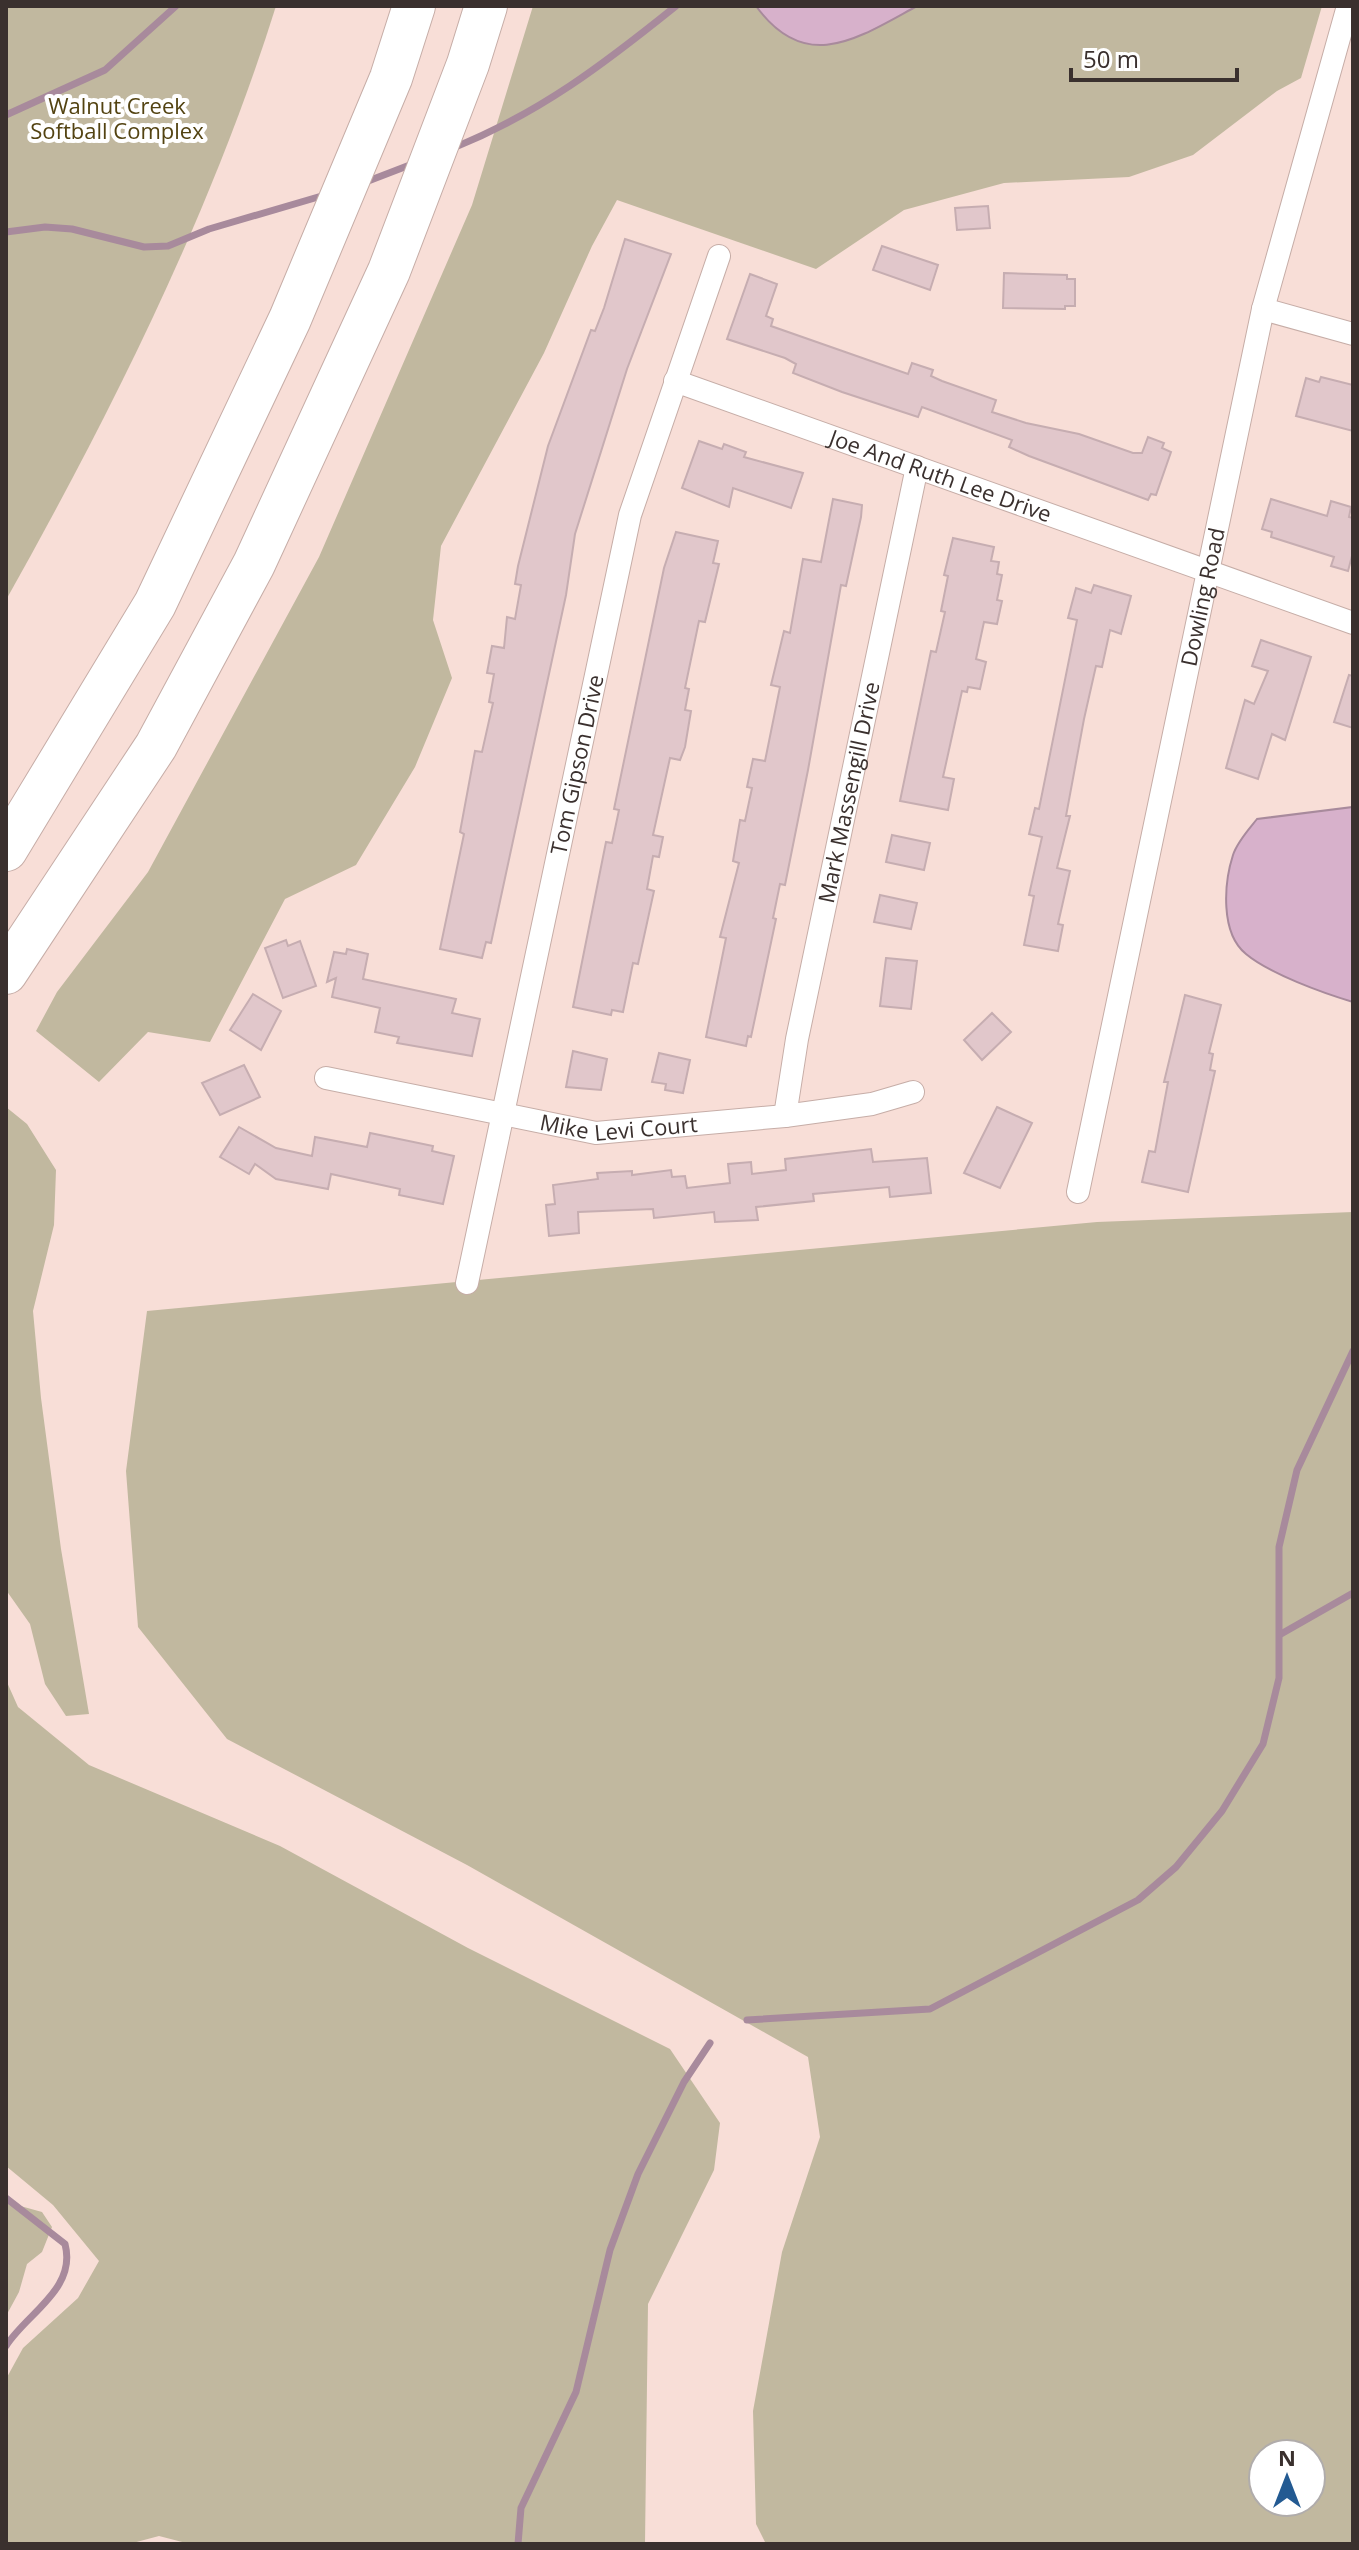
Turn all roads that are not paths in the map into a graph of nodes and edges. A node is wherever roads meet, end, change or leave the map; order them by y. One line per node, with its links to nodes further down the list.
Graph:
1 (414, 6): 11 (highway)
2 (486, 6): 12 (highway)
3 (1348, 6): 5 (street, Dowling Road)
4 (719, 256): 7 (street, Tom Gipson Drive)
5 (1263, 309): 6 (street); 9 (street, Dowling Road)
6 (1353, 334)
7 (675, 381): 8 (street, Joe And Ruth Lee Drive); 15 (street, Tom Gipson Drive)
8 (917, 467): 9 (street, Joe And Ruth Lee Drive); 16 (street, Mark Massengill Drive)
9 (1207, 569): 10 (street, Joe And Ruth Lee Drive); 17 (street, Dowling Road)
10 (1353, 623)
11 (6, 850)
12 (6, 973)
13 (326, 1078): 15 (street, Mike Levi Court)
14 (913, 1092): 16 (street, Mike Levi Court)
15 (502, 1116): 16 (street, Mike Levi Court); 18 (street, Tom Gipson Drive)
16 (785, 1116)
17 (1078, 1192)
18 (467, 1283)

